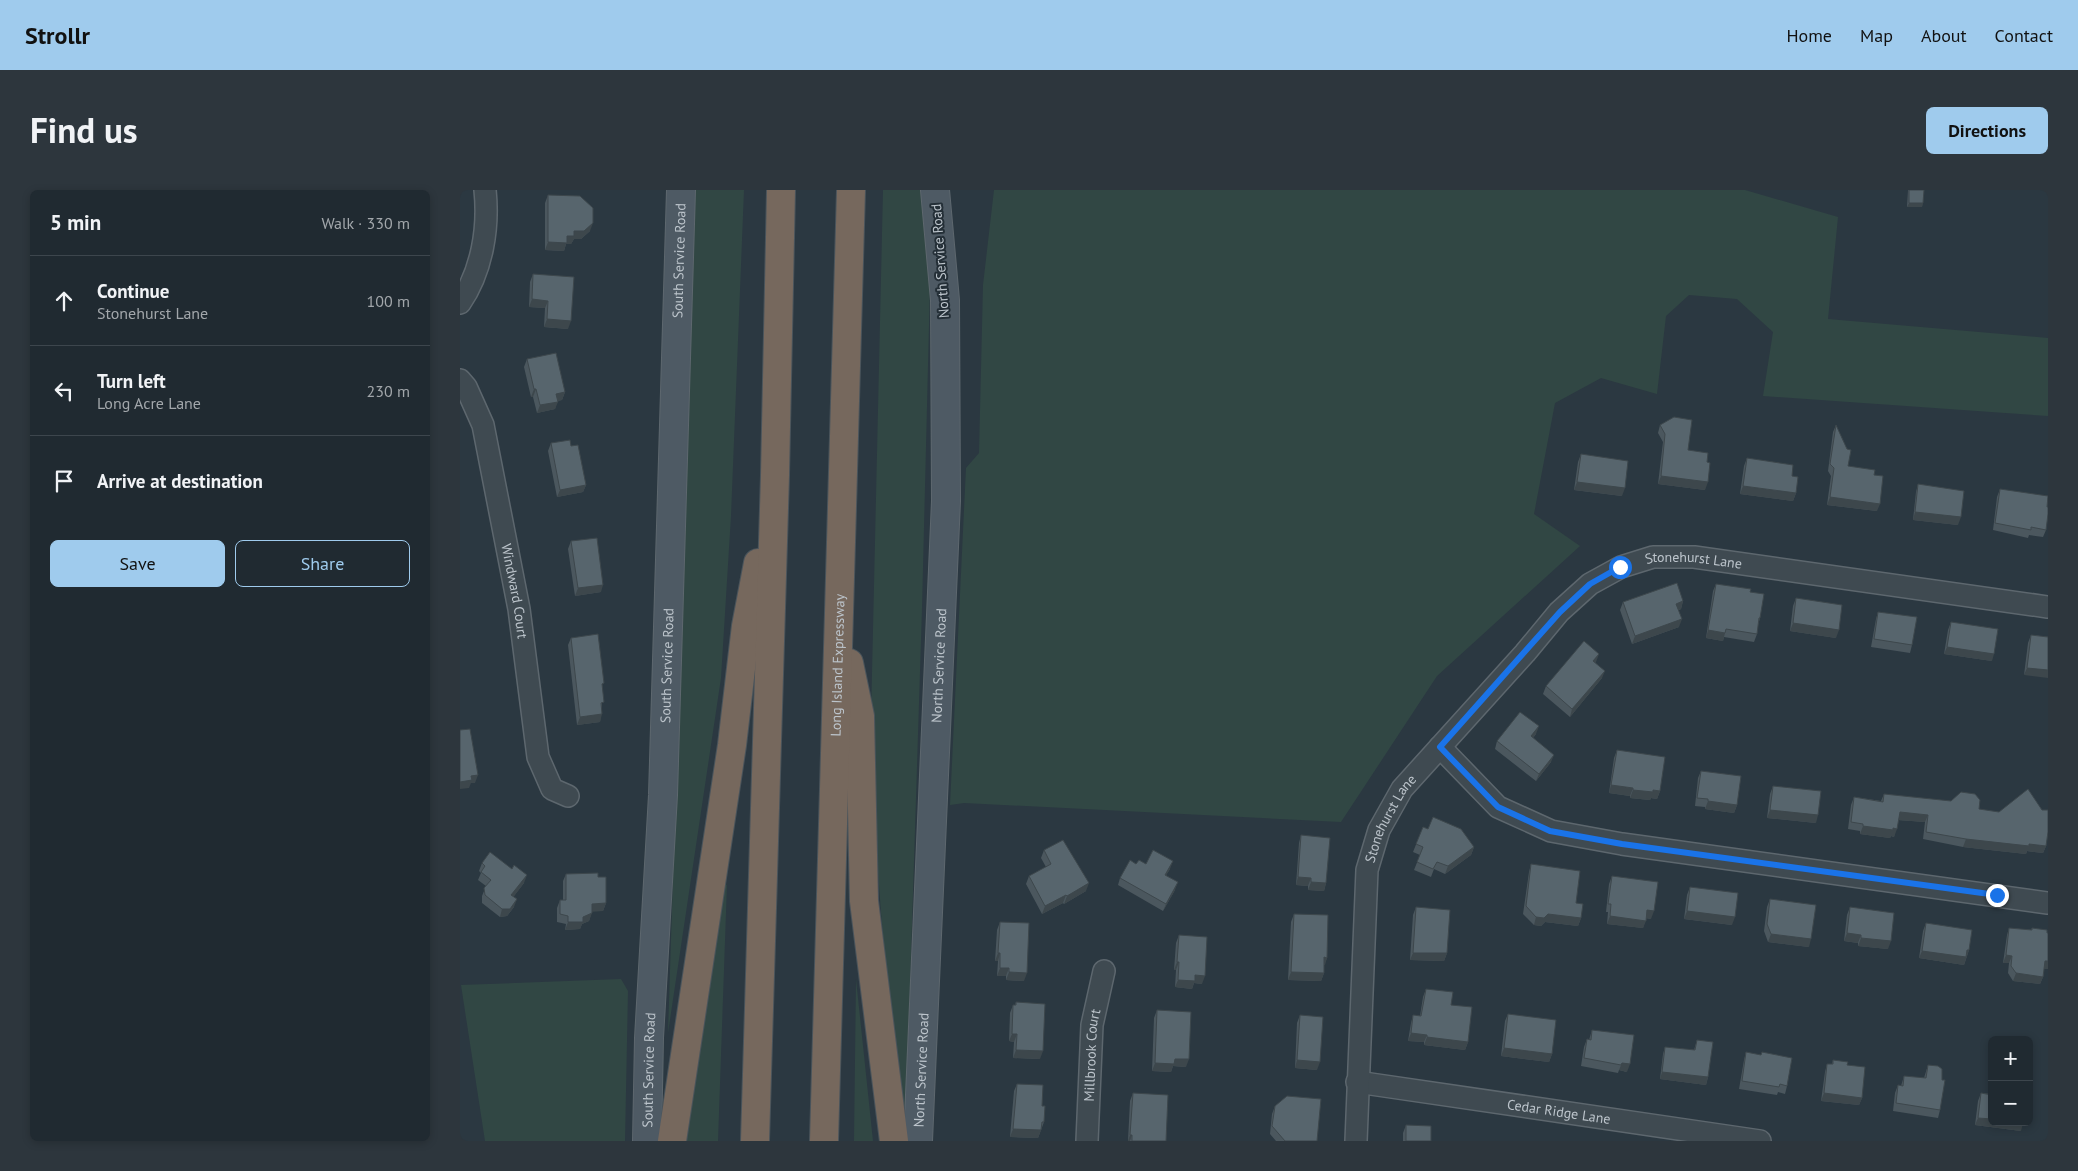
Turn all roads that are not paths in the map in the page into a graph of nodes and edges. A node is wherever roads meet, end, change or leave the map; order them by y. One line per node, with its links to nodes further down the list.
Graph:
1 (485, 190): 6 (street)
2 (681, 190): 16 (main road, South Service Road)
3 (780, 190): 8 (highway)
4 (851, 190): 10 (highway, Long Island Expressway)
5 (935, 190): 21 (main road, North Service Road)
6 (460, 303)
7 (460, 380): 12 (street, Windward Court)
8 (774, 475): 17 (highway); 18 (highway)
9 (2048, 607): 11 (street, Stonehurst Lane)
10 (840, 620): 19 (highway, Long Island Expressway); 20 (highway)
11 (1440, 747): 13 (street); 15 (street, Stonehurst Lane)
12 (568, 796)
13 (2048, 903)
14 (1104, 971): 22 (street, Millbrook Court)
15 (1357, 1082): 23 (street, Stonehurst Lane); 24 (street, Cedar Ridge Lane)
16 (647, 1141)
17 (672, 1141)
18 (755, 1141)
19 (824, 1141)
20 (894, 1141)
21 (918, 1141)
22 (1087, 1141)
23 (1356, 1141)
24 (1760, 1141)

